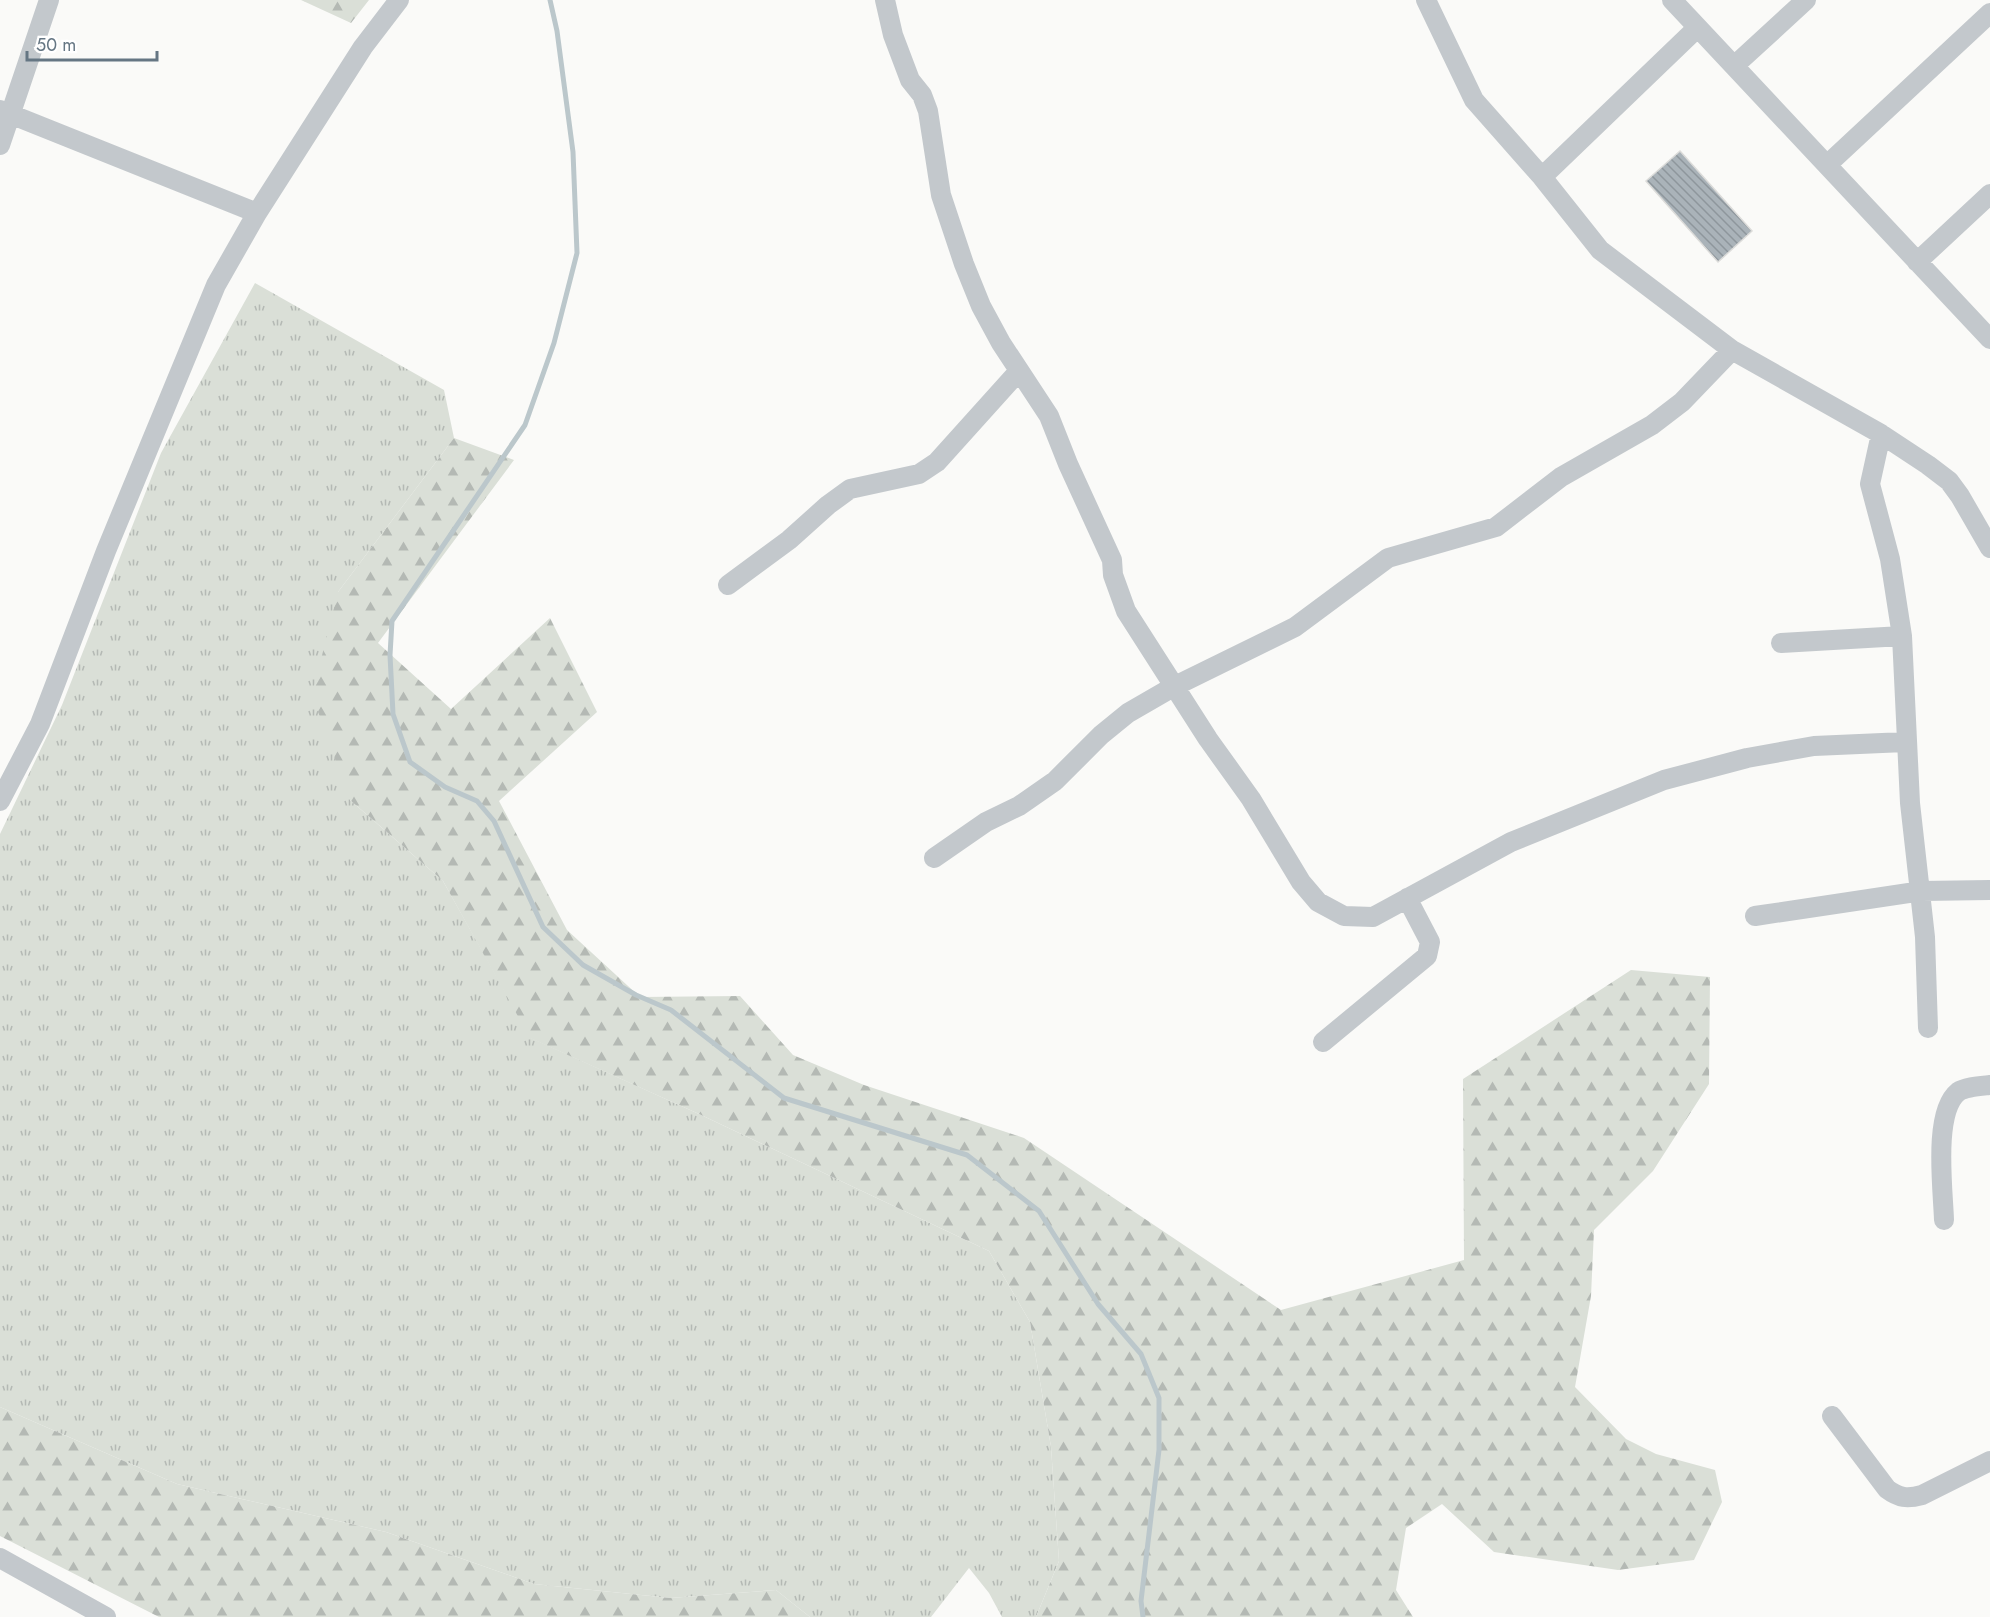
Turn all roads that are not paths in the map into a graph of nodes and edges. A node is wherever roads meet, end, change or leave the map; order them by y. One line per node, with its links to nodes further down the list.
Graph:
1 (49, 0): 10 (street)
2 (399, 0): 15 (street)
3 (885, 0): 19 (street)
4 (1426, 0): 13 (street)
5 (1672, 0): 8 (street)
6 (1806, 0): 9 (street)
7 (1990, 13): 12 (street)
8 (1697, 27): 9 (street); 13 (street)
9 (1734, 66): 12 (street)
10 (5, 112): 11 (street); 15 (street)
11 (0, 145)
12 (1828, 164): 16 (street)
13 (1542, 177): 18 (street)
14 (1990, 194): 16 (street)
15 (257, 213): 27 (street)
16 (1917, 262): 17 (street)
17 (1990, 339)
18 (1732, 350): 20 (street); 25 (street)
19 (1018, 372): 22 (street); 25 (street)
20 (1881, 434): 21 (street); 23 (street)
21 (1989, 542)
22 (728, 585)
23 (1902, 636): 24 (street); 26 (street)
24 (1781, 643)
25 (1173, 687): 28 (street); 31 (street)
26 (1905, 742): 30 (street); 31 (street)
27 (0, 801)
28 (934, 858)
29 (1990, 890): 30 (street)
30 (1922, 891): 32 (street); 33 (street)
31 (1407, 898): 34 (street)
32 (1755, 916)
33 (1928, 1028)
34 (1323, 1042)
35 (1990, 1085): 36 (street)
36 (1944, 1220)
37 (1832, 1416): 38 (street)
38 (1990, 1461)
39 (0, 1558): 40 (street)
40 (106, 1617)

